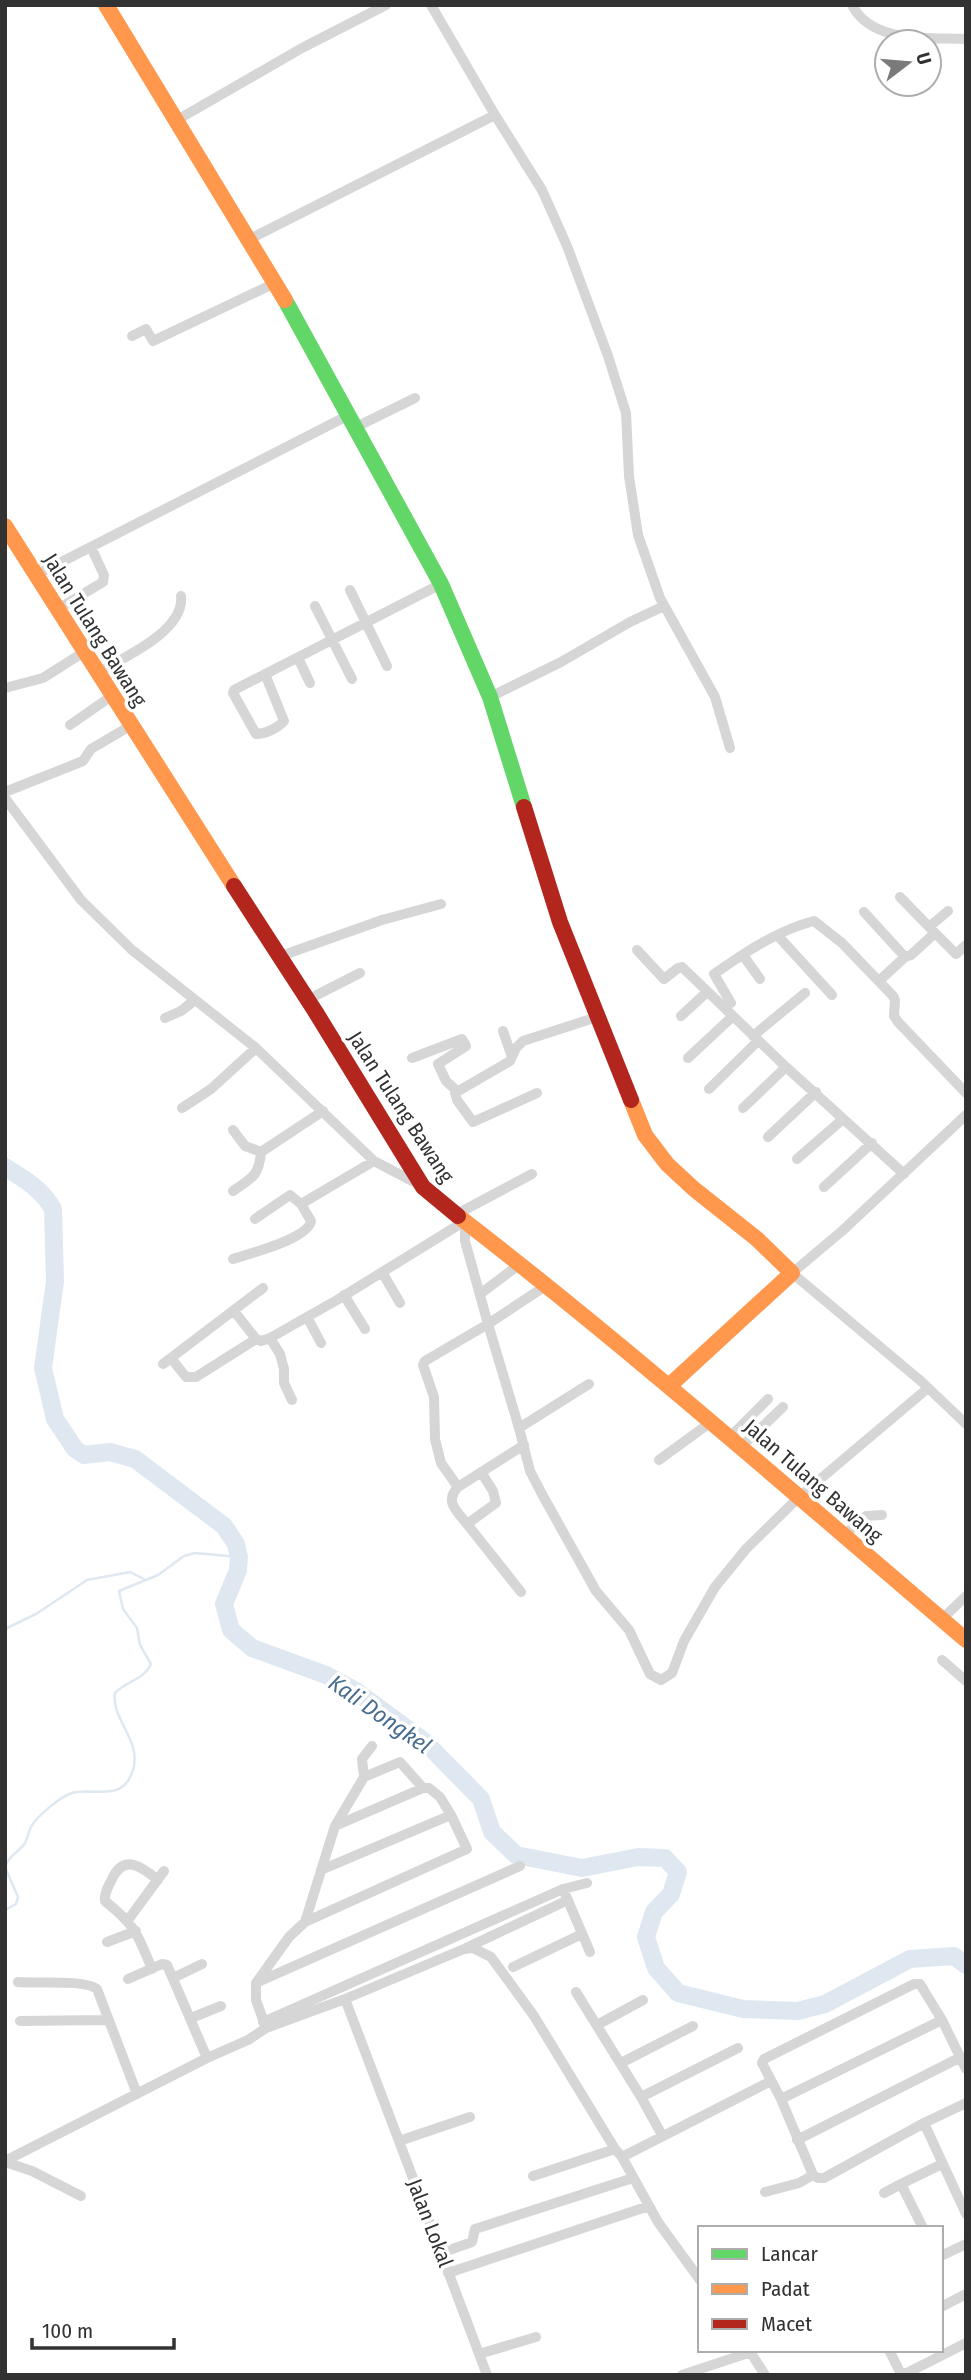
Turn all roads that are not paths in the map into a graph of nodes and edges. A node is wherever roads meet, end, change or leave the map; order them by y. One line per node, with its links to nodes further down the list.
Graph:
1 (106, 5): 7 (street)
2 (386, 5): 7 (street)
3 (431, 5): 6 (street)
4 (852, 5): 5 (street)
5 (966, 39)
6 (495, 115): 8 (street); 20 (street)
7 (177, 120): 8 (street)
8 (250, 239): 9 (street)
9 (275, 283): 10 (street); 12 (street)
10 (132, 336)
11 (415, 398): 12 (street)
12 (350, 422): 14 (street); 16 (street)
13 (5, 526): 15 (street, Jalan Tulang Bawang)
14 (90, 547): 15 (street); 21 (street)
15 (36, 576): 21 (street, Jalan Tulang Bawang)
16 (441, 584): 22 (street); 35 (street)
17 (350, 590): 22 (street)
18 (181, 596): 27 (street)
19 (315, 606): 23 (street)
20 (664, 606): 35 (street); 38 (street)
21 (58, 609): 24 (street, Jalan Tulang Bawang)
22 (367, 622): 23 (street); 26 (street)
23 (333, 640): 25 (street); 29 (street)
24 (85, 652): 27 (street, Jalan Tulang Bawang); 32 (street)
25 (298, 658): 28 (street); 31 (street)
26 (387, 666)
27 (99, 672): 34 (street, Jalan Tulang Bawang)
28 (265, 674): 33 (street); 33 (street)
29 (352, 679)
30 (228, 681): 33 (street)
31 (310, 683)
32 (5, 688)
33 (233, 693)
34 (113, 695): 36 (street); 37 (street, Jalan Tulang Bawang)
35 (490, 697): 63 (street)
36 (70, 725)
37 (130, 726): 39 (street); 50 (street, Jalan Tulang Bawang)
38 (730, 748)
39 (5, 792)
40 (5, 798): 58 (street)
41 (900, 897): 45 (street)
42 (441, 904): 50 (street)
43 (948, 911): 45 (street)
44 (864, 912): 51 (street)
45 (932, 930): 47 (street); 51 (street)
46 (778, 936): 49 (street); 54 (street); 57 (street)
47 (966, 945)
48 (637, 950): 55 (street)
49 (743, 955): 53 (street); 60 (street)
50 (278, 957): 59 (street, Jalan Tulang Bawang)
51 (905, 957): 54 (street)
52 (360, 973): 59 (street)
53 (760, 979)
54 (879, 981): 78 (street)
55 (707, 992): 61 (street); 62 (street)
56 (805, 993): 66 (street)
57 (832, 995)
58 (195, 1000): 64 (street); 67 (street)
59 (307, 1000): 92 (street, Jalan Tulang Bawang)
60 (731, 1003)
61 (681, 1016)
62 (733, 1016): 66 (street); 71 (street)
63 (597, 1017): 69 (street); 101 (street)
64 (165, 1018)
65 (503, 1031): 69 (street)
66 (756, 1039): 73 (street); 74 (street)
67 (256, 1048): 79 (street); 81 (street)
68 (431, 1052): 70 (street); 72 (street); 72 (street)
69 (512, 1057): 75 (street)
70 (412, 1058)
71 (688, 1058)
72 (438, 1064): 75 (street)
73 (786, 1068): 76 (street); 80 (street)
74 (709, 1089)
75 (457, 1091): 77 (street)
76 (816, 1092): 83 (street); 85 (street)
77 (537, 1093)
78 (966, 1093)
79 (182, 1108)
80 (743, 1108)
81 (323, 1111): 87 (street); 89 (street)
82 (966, 1115): 91 (street)
83 (843, 1119): 86 (street); 88 (street)
84 (233, 1130): 87 (street)
85 (768, 1137)
86 (872, 1143): 91 (street); 93 (street)
87 (261, 1152): 94 (street)
88 (797, 1159)
89 (374, 1161): 92 (street); 95 (street)
90 (532, 1174): 97 (street)
91 (904, 1174): 101 (street)
92 (423, 1186): 97 (street, Jalan Tulang Bawang)
93 (824, 1187)
94 (233, 1191)
95 (301, 1204): 96 (street); 98 (street)
96 (255, 1219)
97 (463, 1220): 99 (street, Jalan Tulang Bawang); 100 (street); 104 (street)
98 (233, 1259)
99 (520, 1264): 102 (street, Jalan Tulang Bawang); 104 (street)
100 (382, 1272): 105 (street); 106 (street)
101 (792, 1273): 115 (street); 116 (street)
102 (547, 1285): 109 (street); 115 (street, Jalan Tulang Bawang)
103 (263, 1289): 107 (street)
104 (480, 1294): 109 (street)
105 (344, 1295): 108 (street); 110 (street)
106 (400, 1303)
107 (234, 1311): 112 (street); 112 (street)
108 (307, 1317): 111 (street); 113 (street)
109 (488, 1324): 122 (street); 127 (street)
110 (365, 1329)
111 (270, 1338): 112 (street); 118 (street)
112 (256, 1339)
113 (321, 1343)
114 (589, 1384): 122 (street)
115 (669, 1385): 120 (street, Jalan Tulang Bawang)
116 (928, 1388): 121 (street); 128 (street)
117 (768, 1399): 123 (street)
118 (292, 1400)
119 (783, 1407): 123 (street)
120 (711, 1422): 123 (street, Jalan Tulang Bawang); 125 (street)
121 (966, 1424)
122 (519, 1427): 124 (street)
123 (736, 1441): 128 (street, Jalan Tulang Bawang)
124 (524, 1444): 126 (street); 128 (street)
125 (659, 1460)
126 (481, 1472): 127 (street); 130 (street)
127 (458, 1487): 130 (street)
128 (799, 1497): 131 (street, Jalan Tulang Bawang)
129 (882, 1515): 131 (street)
130 (467, 1524): 132 (street)
131 (843, 1536): 134 (street, Jalan Tulang Bawang)
132 (521, 1592)
133 (966, 1596): 134 (street)
134 (942, 1619): 135 (street, Jalan Tulang Bawang)
135 (966, 1640)
136 (942, 1660): 137 (street)
137 (966, 1681)
138 (372, 1746): 139 (street)
139 (364, 1777): 140 (street); 142 (street)
140 (423, 1788): 141 (street); 142 (street)
141 (451, 1815): 144 (street); 149 (street)
142 (335, 1826): 144 (street)
143 (520, 1866): 161 (street)
144 (321, 1870): 149 (street)
145 (587, 1883): 146 (street)
146 (564, 1889): 147 (street); 170 (street)
147 (568, 1900): 151 (street); 153 (street)
148 (128, 1920): 148 (street); 150 (street)
149 (304, 1922): 161 (street)
150 (136, 1931): 152 (street); 157 (street)
151 (582, 1934): 154 (street); 156 (street)
152 (107, 1942)
153 (464, 1949): 163 (street); 188 (street)
154 (590, 1952)
155 (202, 1964): 158 (street)
156 (513, 1967)
157 (152, 1969): 158 (street); 159 (street)
158 (173, 1978): 166 (street)
159 (128, 1979)
160 (18, 1982): 167 (street)
161 (256, 1983): 170 (street)
162 (576, 1992): 171 (street)
163 (345, 1999): 170 (street); 187 (street, Jalan Lokal)
164 (643, 2000): 171 (street)
165 (221, 2006): 166 (street)
166 (191, 2018): 174 (street)
167 (107, 2020): 169 (street); 179 (street)
168 (942, 2020): 175 (street); 178 (street); 181 (street)
169 (20, 2021)
170 (265, 2025): 174 (street)
171 (597, 2025): 176 (street)
172 (693, 2026): 176 (street)
173 (738, 2048): 180 (street)
174 (207, 2058): 179 (street)
175 (959, 2058): 177 (street); 186 (street)
176 (621, 2063): 180 (street)
177 (966, 2069)
178 (771, 2081): 181 (street); 185 (street)
179 (137, 2094): 189 (street)
180 (641, 2097): 185 (street)
181 (781, 2099): 186 (street)
182 (966, 2103): 184 (street)
183 (470, 2117): 187 (street)
184 (924, 2123): 190 (street); 191 (street)
185 (662, 2135): 188 (street)
186 (797, 2140): 191 (street)
187 (399, 2141): 202 (street, Jalan Lokal)
188 (618, 2153): 192 (street); 193 (street)
189 (5, 2161): 197 (street)
190 (942, 2164): 194 (street); 199 (street)
191 (813, 2175): 195 (street)
192 (533, 2176)
193 (633, 2178): 198 (street); 202 (street)
194 (901, 2184): 196 (street); 200 (street)
195 (765, 2192)
196 (884, 2193)
197 (81, 2196)
198 (649, 2206): 204 (street); 205 (street)
199 (966, 2214)
200 (922, 2226)
201 (966, 2244): 203 (street)
202 (441, 2253): 204 (street, Jalan Lokal)
203 (943, 2255)
204 (449, 2273): 213 (street, Jalan Lokal)
205 (698, 2277)
206 (966, 2294): 207 (street)
207 (943, 2306)
208 (536, 2337): 213 (street)
209 (966, 2343): 212 (street)
210 (747, 2352): 215 (street)
211 (751, 2352): 216 (street)
212 (891, 2352)
213 (480, 2354): 214 (street, Jalan Lokal)
214 (487, 2375)
215 (682, 2375)
216 (765, 2375)

